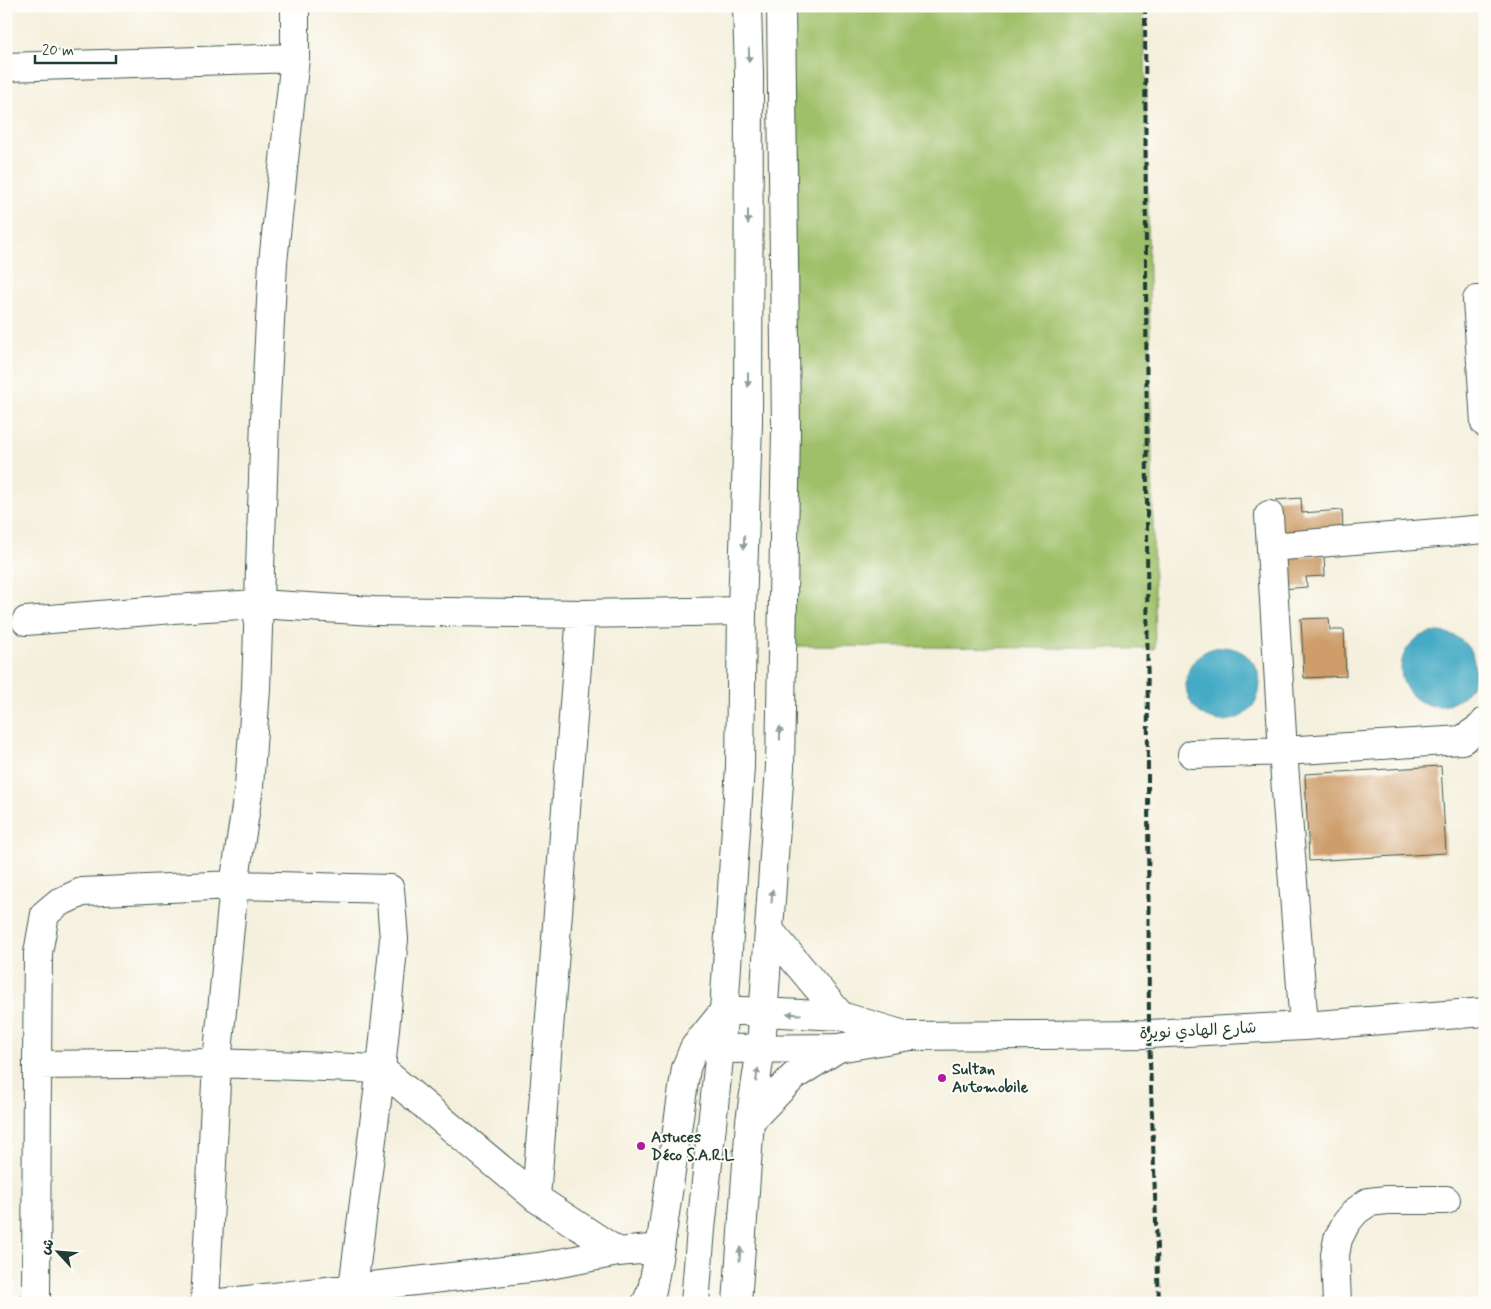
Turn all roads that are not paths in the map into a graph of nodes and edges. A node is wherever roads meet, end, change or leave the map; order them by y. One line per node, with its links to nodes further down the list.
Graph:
1 (295, 6): 4 (main road)
2 (748, 6): 12 (main road, one-way to 12)
3 (781, 6): 19 (main road, one-way to 3)
4 (295, 58): 5 (main road); 11 (main road)
5 (6, 67)
6 (1485, 300): 7 (main road)
7 (1485, 423)
8 (1269, 515): 10 (main road)
9 (1485, 529): 10 (main road)
10 (1271, 547): 16 (main road)
11 (259, 604): 13 (main road); 14 (main road); 18 (main road)
12 (742, 611): 13 (main road); 20 (main road)
13 (581, 614): 33 (main road)
14 (26, 621)
15 (1485, 722): 16 (main road)
16 (1283, 751): 17 (main road); 24 (main road)
17 (1192, 754)
18 (234, 885): 29 (main road); 30 (main road); 31 (main road)
19 (770, 931): 21 (main road); 23 (main road)
20 (724, 1011): 21 (main road, شارع الهادي نويرة); 26 (main road)
21 (762, 1012): 23 (main road, شارع الهادي نويرة, one-way to 21); 27 (main road)
22 (1485, 1012): 24 (main road, شارع الهادي نويرة)
23 (840, 1016): 25 (main road, شارع الهادي نويرة)
24 (1304, 1026): 25 (main road, شارع الهادي نويرة)
25 (910, 1036): 28 (main road, شارع الهادي نويرة)
26 (710, 1044): 27 (main road, شارع الهادي نويرة); 35 (main road); 42 (main road)
27 (761, 1048): 28 (main road, شارع الهادي نويرة); 32 (main road, one-way to 27)
28 (838, 1048): 32 (main road)
29 (217, 1063): 30 (main road); 31 (main road); 39 (main road)
30 (37, 1065): 38 (main road)
31 (381, 1069): 33 (main road); 37 (main road)
32 (750, 1121): 43 (main road, one-way to 32)
33 (536, 1198): 36 (main road)
34 (1446, 1200): 44 (main road)
35 (660, 1248): 36 (main road); 41 (main road)
36 (618, 1252): 37 (main road)
37 (353, 1288): 40 (main road)
38 (36, 1303)
39 (205, 1303)
40 (220, 1303)
41 (646, 1303)
42 (695, 1303)
43 (736, 1303)
44 (1337, 1303)

